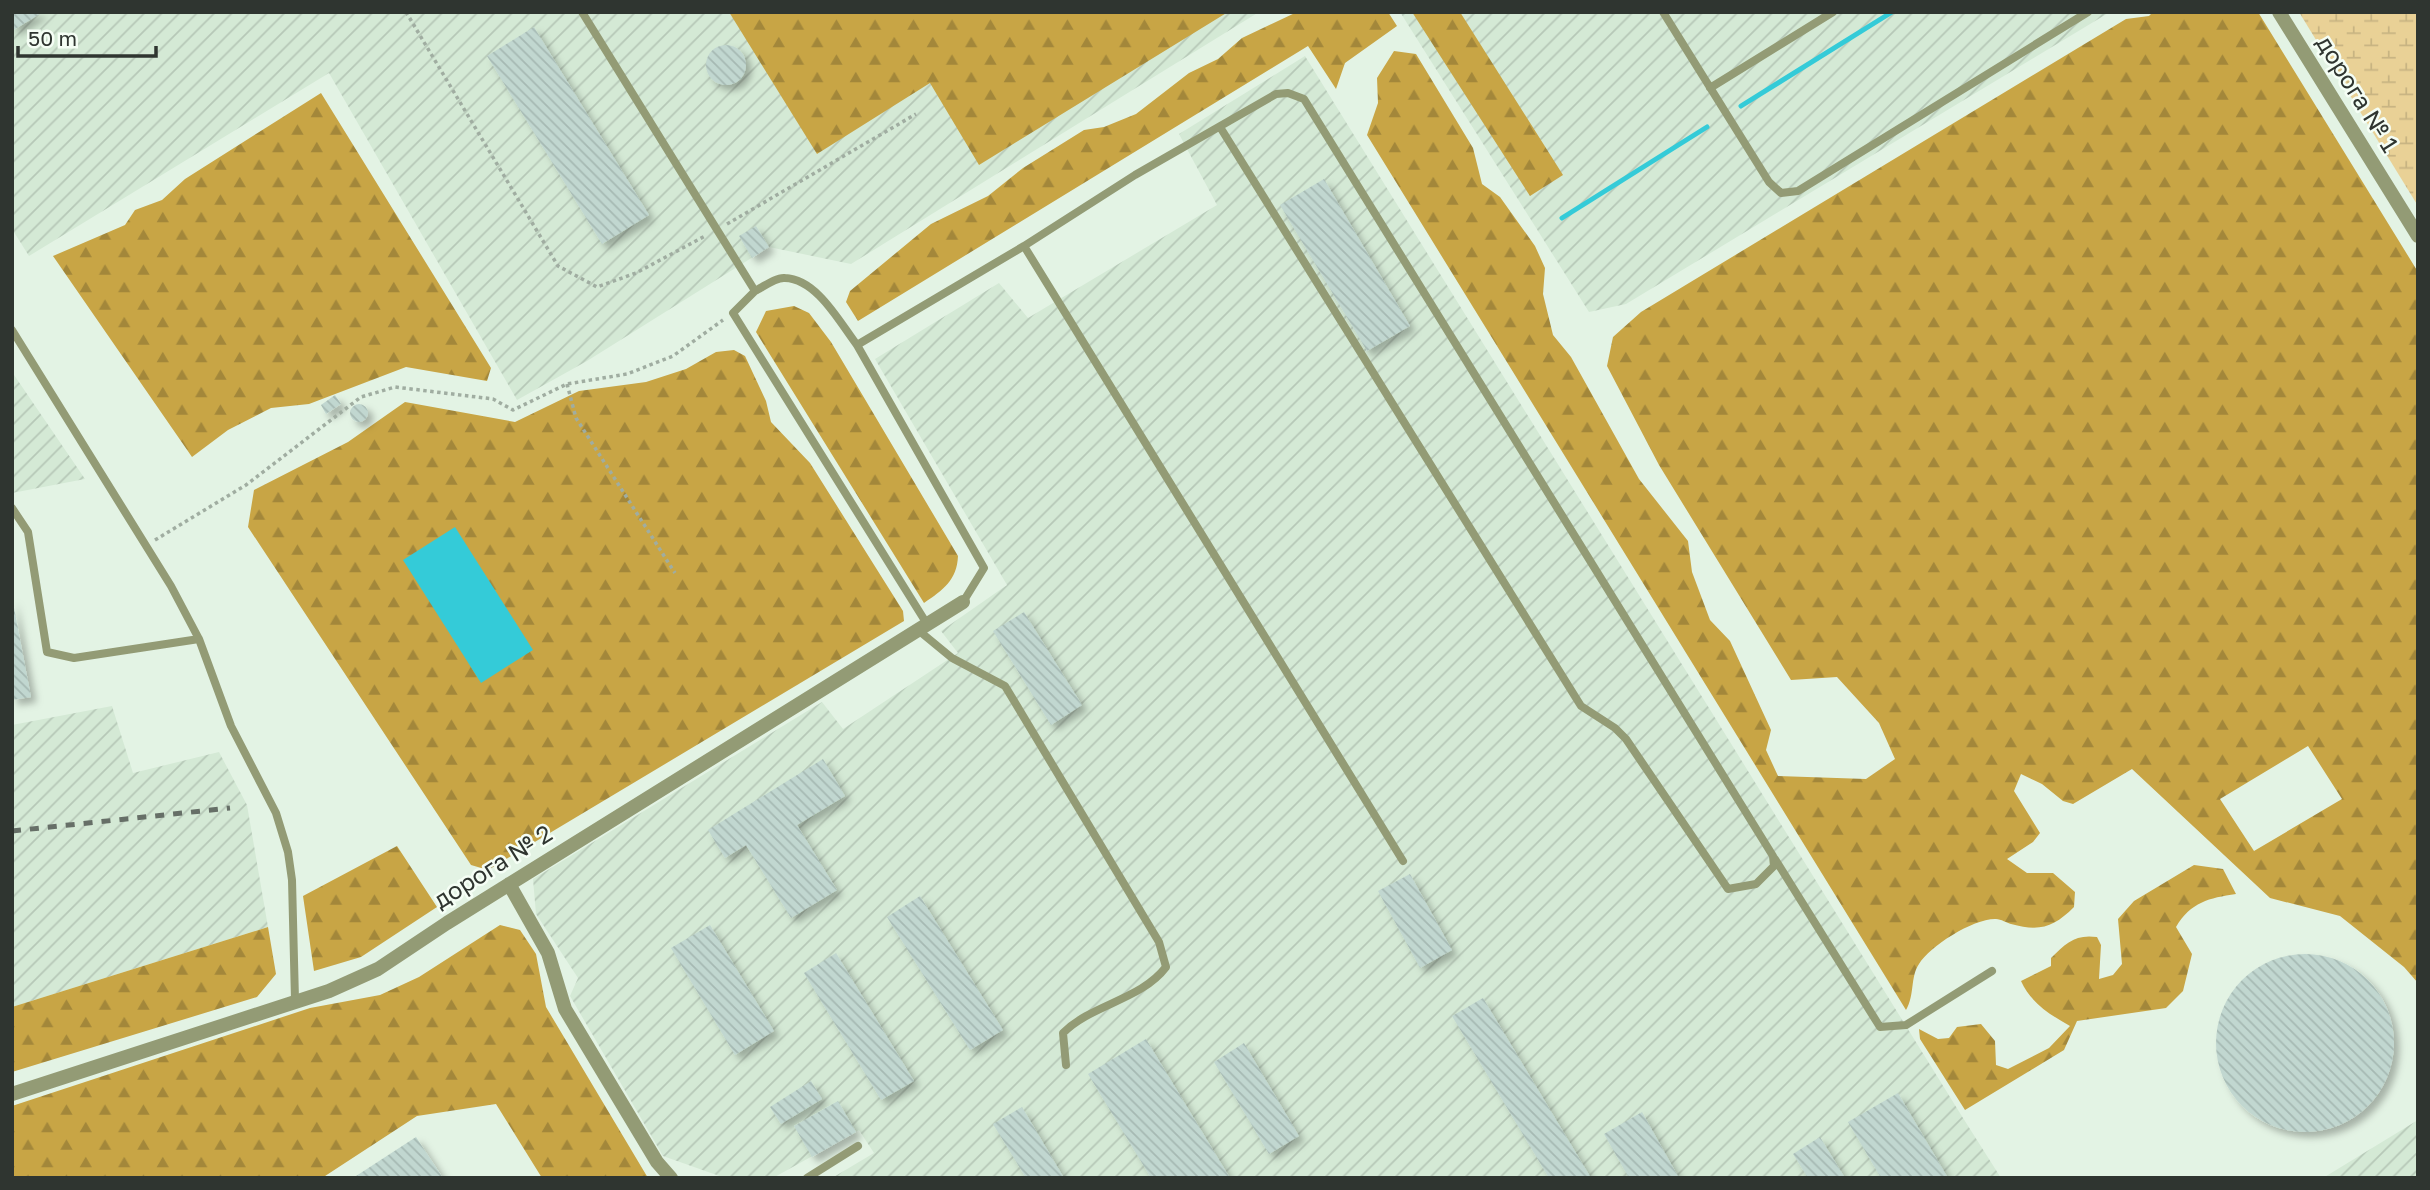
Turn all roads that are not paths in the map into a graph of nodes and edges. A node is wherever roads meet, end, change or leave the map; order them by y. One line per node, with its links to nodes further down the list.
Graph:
1 (582, 12): 10 (lane)
2 (1663, 12): 6 (lane)
3 (1833, 12): 6 (lane)
4 (2088, 12): 6 (lane)
5 (2279, 12): 8 (street, дорога № 1)
6 (1710, 88)
7 (1220, 127): 9 (lane); 17 (lane); 17 (lane)
8 (2418, 236)
9 (1024, 246): 12 (lane); 18 (lane)
10 (755, 291): 12 (lane); 15 (lane)
11 (12, 330): 16 (lane)
12 (858, 345): 14 (lane)
13 (12, 508): 16 (lane)
14 (963, 602): 15 (street, дорога № 2)
15 (922, 627): 19 (street, дорога № 2); 22 (lane)
16 (199, 639): 21 (lane)
17 (1773, 856): 20 (lane)
18 (1403, 861)
19 (509, 884): 21 (street, дорога № 2); 25 (street)
20 (1992, 971)
21 (295, 1000): 23 (street, дорога № 2)
22 (1066, 1065)
23 (12, 1094)
24 (858, 1146): 26 (lane)
25 (671, 1178)
26 (807, 1178)

